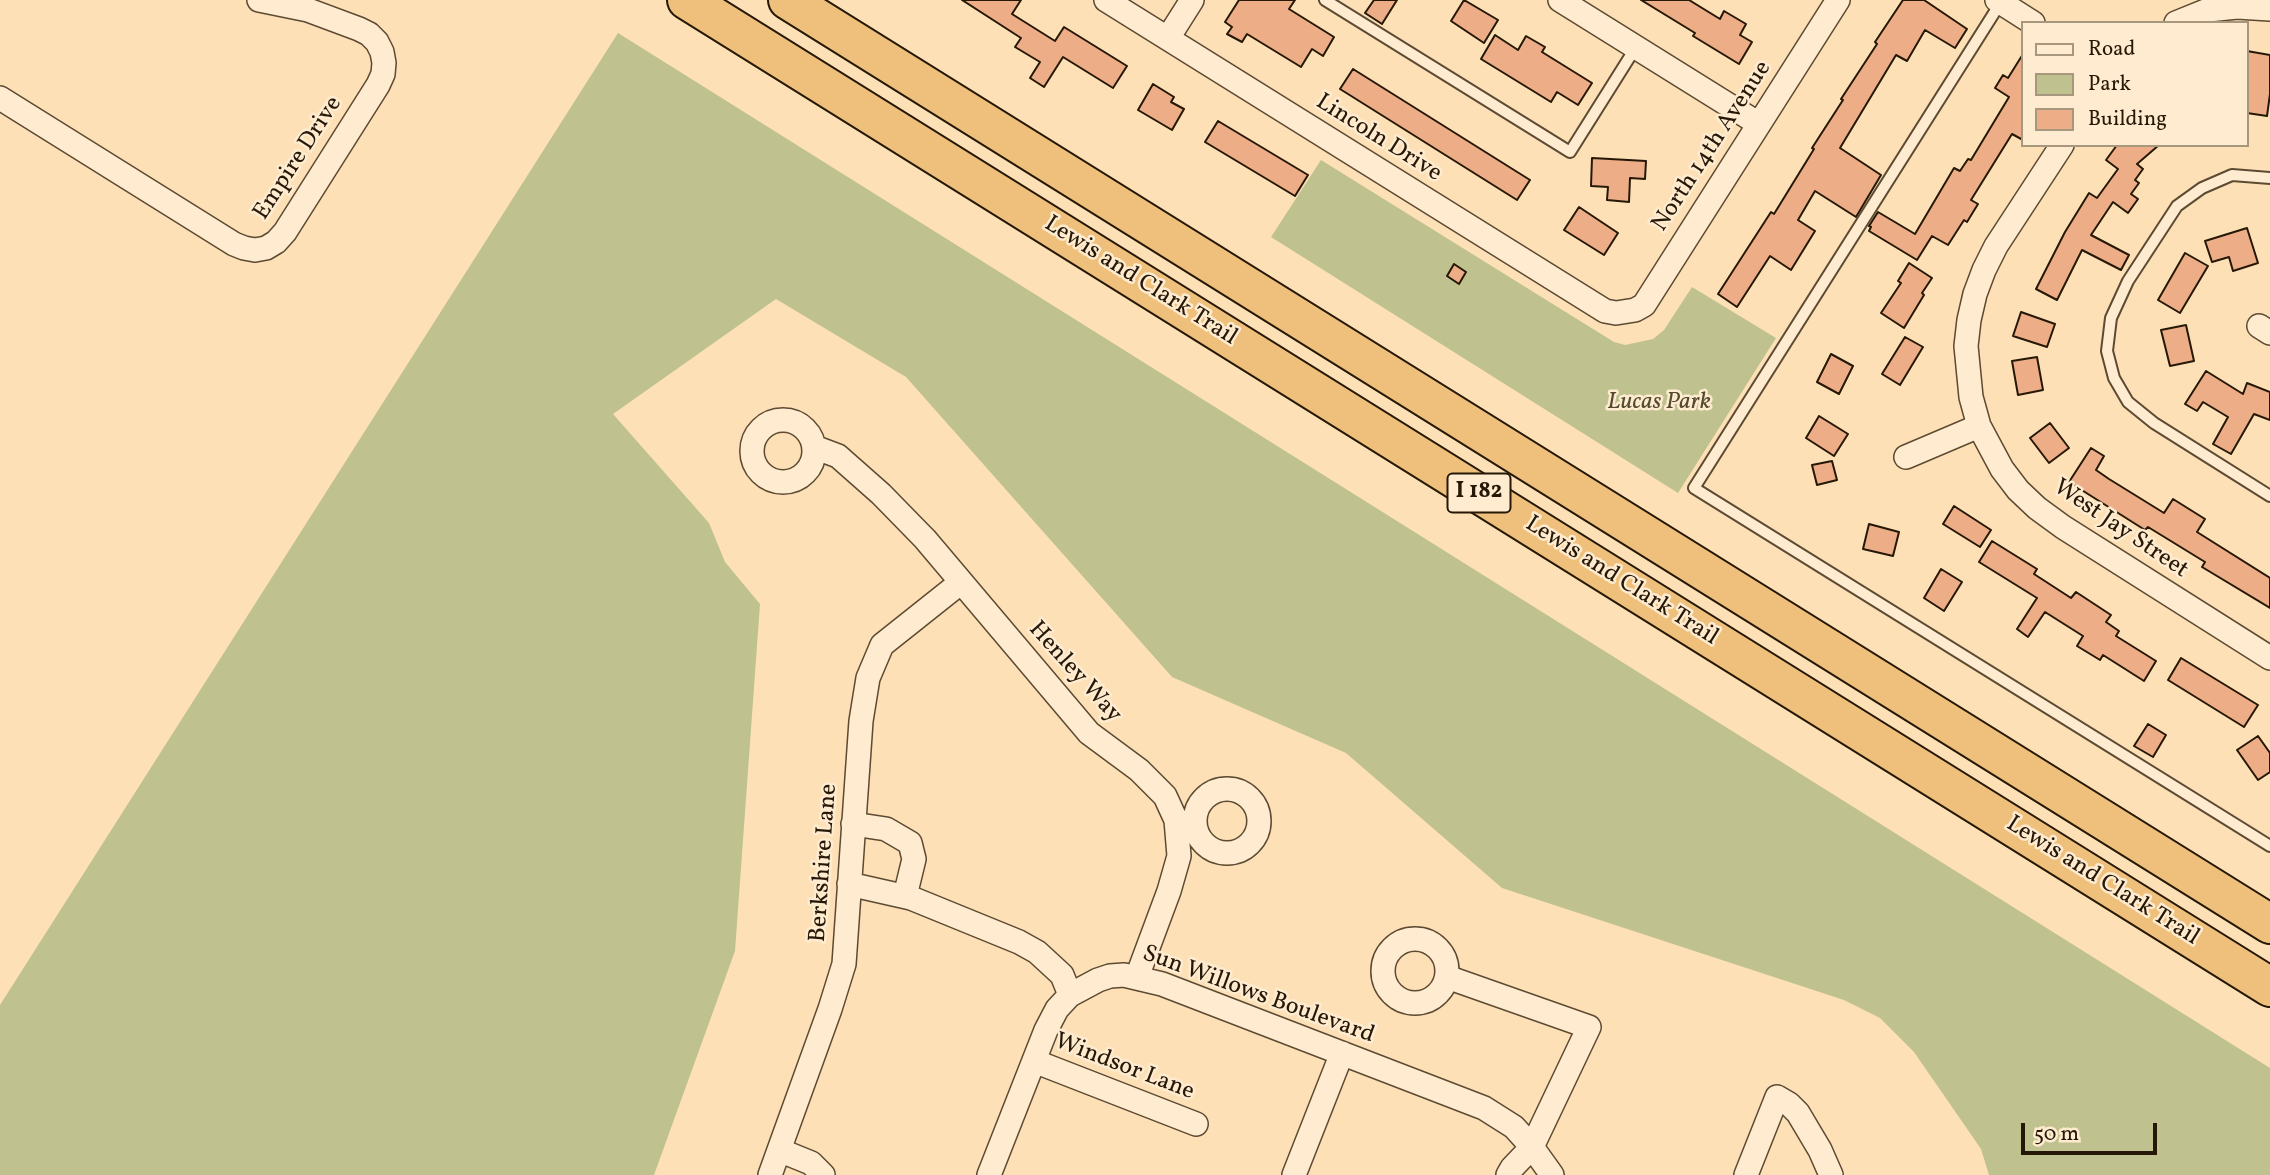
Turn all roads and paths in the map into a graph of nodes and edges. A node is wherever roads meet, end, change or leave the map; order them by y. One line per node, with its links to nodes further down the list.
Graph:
1 (259, 0): 16 (street, Empire Drive)
2 (687, 0): 34 (highway, Lewis and Clark Trail / I 182)
3 (788, 0): 31 (highway, I 182)
4 (1106, 0): 14 (street, Lincoln Drive)
5 (1192, 0): 14 (street)
6 (1325, 0): 15 (lane)
7 (1560, 0): 15 (street)
8 (1838, 0): 17 (street, North 14th Avenue)
9 (2000, 1): 12 (street); 28 (lane)
10 (2207, 5): 11 (street); 13 (street)
11 (2270, 9)
12 (2031, 21)
13 (2179, 21)
14 (1168, 38): 20 (street, Lincoln Drive)
15 (1636, 47): 17 (street)
16 (0, 98)
17 (1759, 124): 20 (street, North 14th Avenue)
18 (2061, 147): 21 (street, West Jay Street)
19 (2270, 178): 24 (lane)
20 (1625, 313)
21 (1979, 426): 23 (street); 26 (street, West Jay Street)
22 (814, 447): 25 (street, Henley Way)
23 (1906, 457)
24 (2270, 496)
25 (960, 583): 27 (street, Berkshire Lane); 32 (street, Henley Way)
26 (2270, 658)
27 (853, 824): 29 (street, Berkshire Lane); 30 (street)
28 (2270, 846)
29 (849, 884): 30 (street); 40 (street, Berkshire Lane)
30 (905, 896): 35 (street)
31 (2270, 924)
32 (1137, 977): 35 (street, Sun Willows Boulevard); 36 (street, Sun Willows Boulevard)
33 (1447, 977): 39 (street)
34 (2270, 987)
35 (1070, 995): 37 (street)
36 (1342, 1053): 39 (street, Sun Willows Boulevard); 44 (street)
37 (1034, 1061): 38 (street, Windsor Lane); 43 (street)
38 (1196, 1124)
39 (1532, 1147): 45 (street); 46 (street, Sun Willows Boulevard)
40 (779, 1150): 41 (street, Berkshire Lane); 42 (street)
41 (769, 1175)
42 (824, 1175)
43 (989, 1175)
44 (1294, 1175)
45 (1508, 1175)
46 (1552, 1175)
47 (1746, 1175): 48 (street)
48 (1831, 1175)

